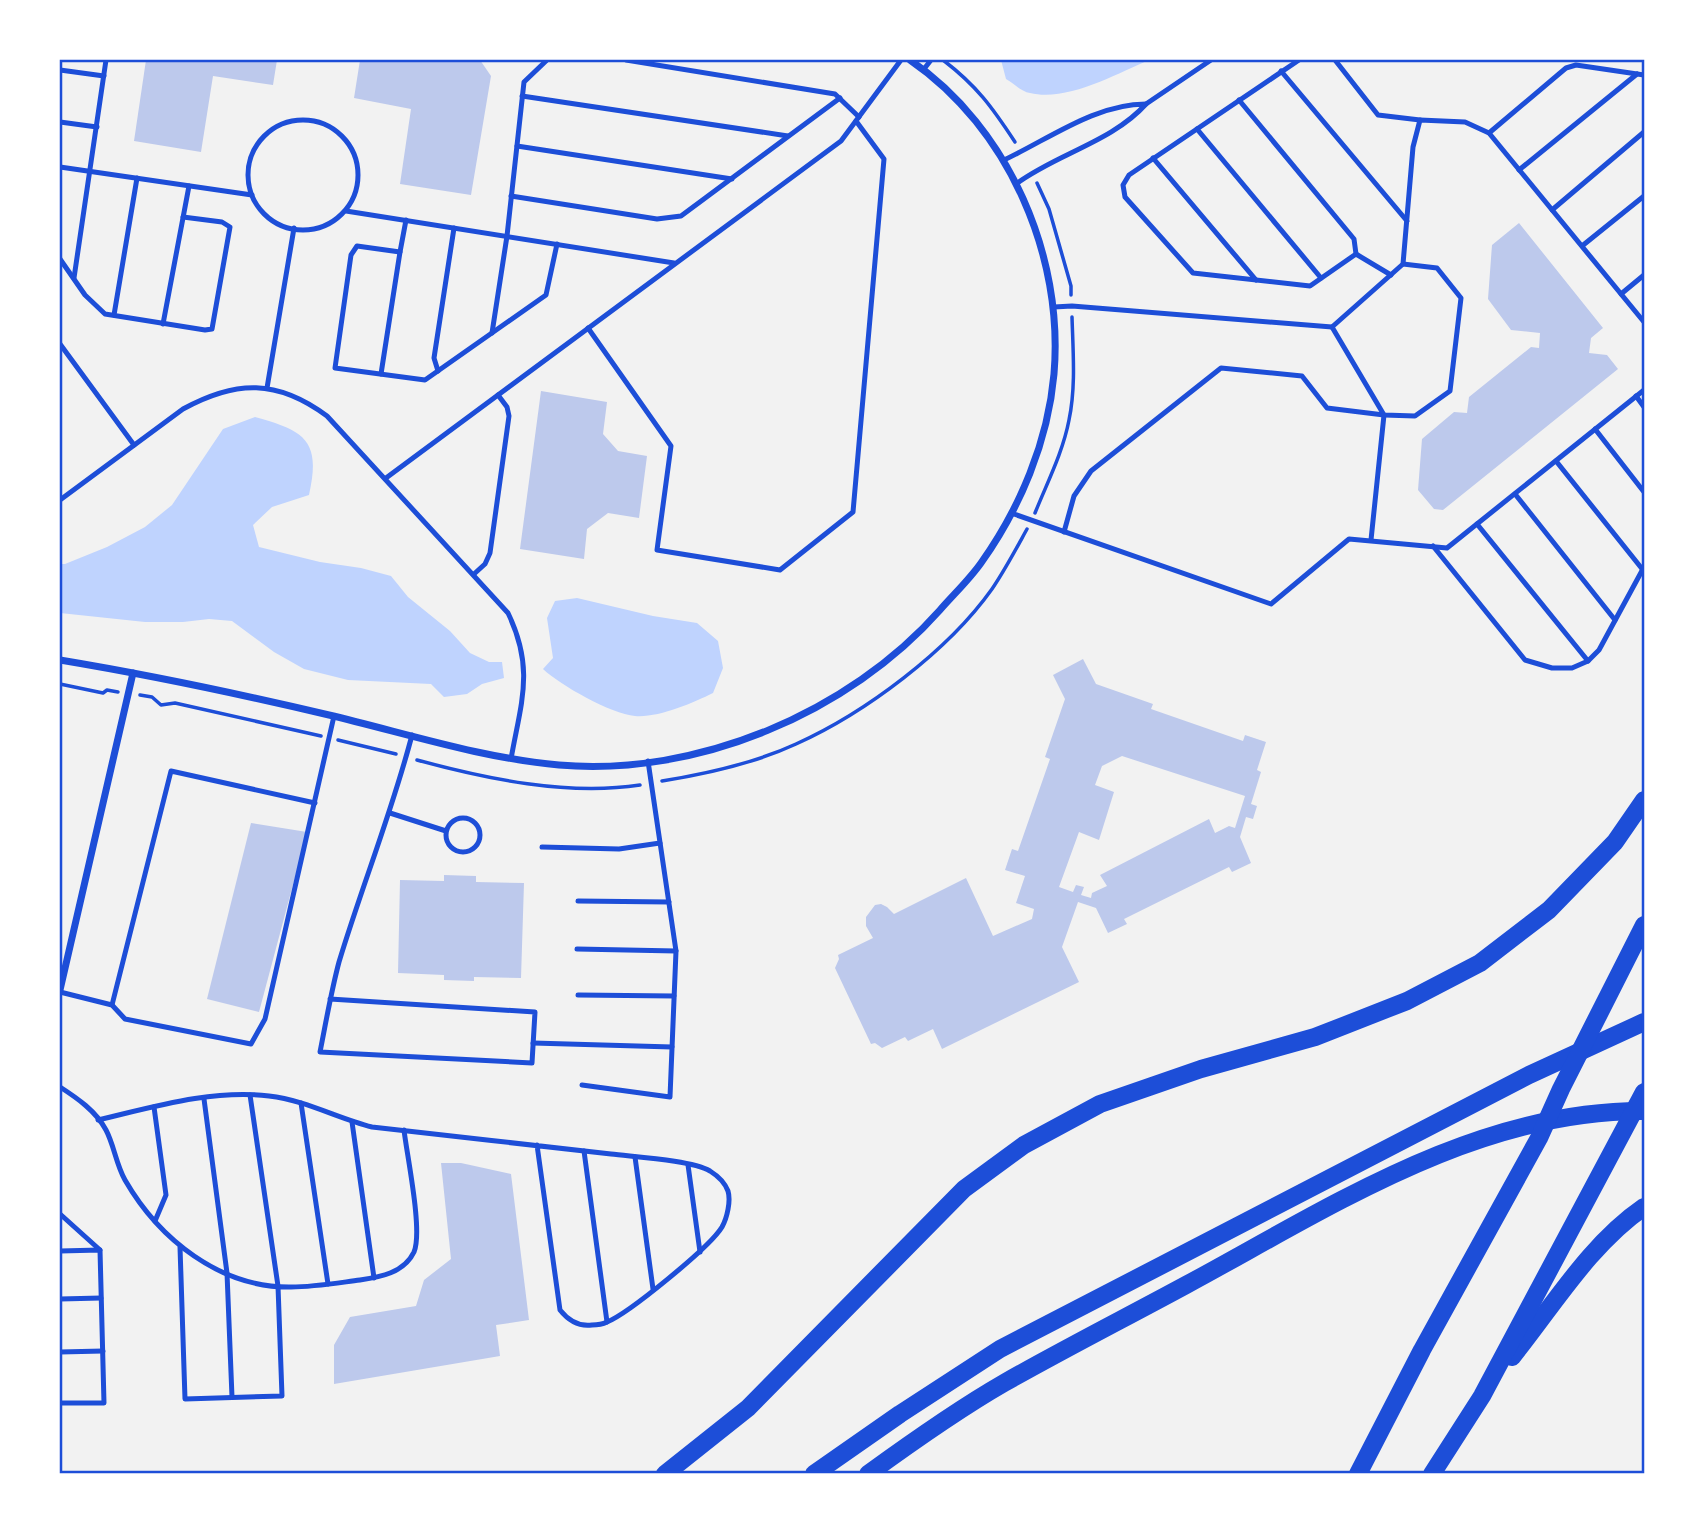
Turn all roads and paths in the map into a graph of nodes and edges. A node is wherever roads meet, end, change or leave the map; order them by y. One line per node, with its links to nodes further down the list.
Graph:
1 (106, 60): 16 (lane)
2 (547, 60): 17 (lane)
3 (626, 60): 18 (lane)
4 (901, 60): 21 (lane)
5 (910, 60): 11 (street)
6 (931, 60): 11 (lane)
7 (943, 60): 30 (path)
8 (1211, 60): 20 (lane)
9 (1299, 60): 13 (lane)
10 (1335, 60): 22 (lane)
11 (924, 69): 32 (street)
12 (60, 70): 16 (lane)
13 (1281, 71): 19 (lane); 48 (lane)
14 (1637, 74): 15 (lane); 27 (lane); 34 (lane)
15 (1644, 75)
16 (104, 76): 24 (lane)
17 (522, 96): 28 (lane); 29 (lane)
18 (840, 98): 21 (lane); 28 (lane)
19 (1240, 100): 25 (lane); 55 (lane)
20 (1146, 104): 30 (lane); 36 (lane)
21 (857, 119): 57 (lane); 71 (lane)
22 (1420, 120): 27 (lane); 48 (lane)
23 (60, 122): 24 (lane)
24 (97, 127): 35 (lane)
25 (1197, 129): 31 (lane); 62 (lane)
26 (1644, 132): 44 (lane)
27 (1489, 133): 34 (lane)
28 (788, 136): 38 (lane)
29 (517, 146): 38 (lane); 42 (lane)
30 (1021, 152): 32 (lane)
31 (1153, 158): 63 (lane); 63 (lane)
32 (1004, 160): 39 (street)
33 (60, 167): 35 (lane)
34 (1519, 170): 44 (lane)
35 (90, 171): 37 (lane); 61 (lane)
36 (1032, 172): 39 (lane); 65 (path)
37 (137, 178): 40 (lane); 67 (lane)
38 (732, 179): 42 (lane)
39 (1016, 184): 66 (street)
40 (188, 186): 41 (lane); 46 (lane)
41 (252, 195): 45 (lane); 49 (lane)
42 (511, 196): 51 (lane)
43 (1644, 197): 53 (lane)
44 (1552, 210): 53 (lane)
45 (346, 211): 47 (lane); 49 (lane)
46 (183, 216): 69 (lane); 69 (lane)
47 (406, 220): 50 (lane); 54 (lane)
48 (1407, 221): 58 (lane)
49 (294, 228): 76 (lane)
50 (454, 228): 51 (lane); 74 (lane)
51 (506, 236): 52 (lane); 72 (lane)
52 (557, 244): 57 (lane); 72 (lane)
53 (1582, 246): 64 (lane)
54 (400, 252): 75 (lane); 75 (lane)
55 (1356, 254): 59 (lane); 62 (lane)
56 (60, 259): 61 (lane)
57 (674, 263): 71 (lane)
58 (1403, 264): 59 (lane); 81 (lane)
59 (1391, 275): 70 (lane)
60 (1644, 275): 64 (lane)
61 (74, 278): 67 (lane)
62 (1321, 278): 63 (lane)
63 (1256, 280)
64 (1621, 294): 68 (lane)
65 (1072, 306): 66 (lane); 70 (lane); 90 (path)
66 (1054, 307): 89 (street)
67 (114, 315): 69 (lane)
68 (1644, 322)
69 (163, 324)
70 (1332, 327): 81 (lane)
71 (588, 328): 78 (lane)
72 (492, 333): 74 (lane)
73 (60, 344): 83 (lane)
74 (438, 371): 75 (lane)
75 (381, 374)
76 (267, 388): 83 (lane); 85 (lane)
77 (1644, 390): 79 (lane)
78 (498, 395): 85 (lane); 96 (lane)
79 (1636, 396): 80 (lane); 82 (lane)
80 (1644, 407)
81 (1384, 415): 92 (lane); 93 (lane)
82 (1595, 429): 84 (lane); 86 (lane)
83 (134, 445): 88 (lane)
84 (1556, 461): 87 (lane); 95 (lane)
85 (386, 478): 96 (lane)
86 (1644, 492)
87 (1515, 494): 91 (lane); 97 (lane)
88 (60, 500)
89 (1011, 513): 90 (lane); 108 (street)
90 (1031, 521): 92 (lane); 109 (path)
91 (1478, 524): 94 (lane); 99 (lane)
92 (1064, 533): 93 (lane)
93 (1371, 540): 94 (lane)
94 (1433, 547): 99 (lane)
95 (1644, 568): 97 (lane)
96 (474, 575): 107 (lane)
97 (1615, 620): 99 (lane)
98 (60, 660): 100 (street)
99 (1588, 661)
100 (133, 673): 102 (street); 103 (street)
101 (60, 684): 102 (path)
102 (128, 694): 105 (path); 121 (street)
103 (334, 716): 104 (street); 105 (lane)
104 (412, 735): 106 (lane); 107 (street)
105 (330, 738): 106 (path); 111 (lane)
106 (406, 757): 109 (path); 112 (lane)
107 (511, 759): 108 (street)
108 (648, 761): 109 (lane)
109 (652, 783): 114 (lane)
110 (1644, 800): 164 (highway)
111 (315, 803): 125 (lane); 125 (lane)
112 (390, 813): 113 (lane); 124 (lane)
113 (446, 831): 113 (lane)
114 (660, 843): 115 (lane); 117 (lane)
115 (542, 847)
116 (578, 901): 117 (lane)
117 (669, 902): 120 (lane)
118 (1644, 925): 167 (highway)
119 (577, 949): 120 (lane)
120 (676, 951): 123 (lane)
121 (60, 991): 125 (lane)
122 (578, 995): 123 (lane)
123 (674, 996): 128 (lane)
124 (330, 999): 127 (lane); 127 (lane)
125 (112, 1005)
126 (1644, 1022): 165 (highway)
127 (534, 1043): 128 (lane)
128 (672, 1047): 129 (lane)
129 (582, 1085)
130 (60, 1087): 137 (lane)
131 (1644, 1091): 161 (highway)
132 (250, 1095): 133 (lane); 134 (lane); 154 (lane)
133 (204, 1099): 135 (lane); 151 (lane)
134 (300, 1103): 138 (lane); 153 (lane)
135 (154, 1107): 137 (lane); 146 (lane)
136 (1644, 1111): 166 (highway)
137 (98, 1120): 146 (lane)
138 (352, 1122): 139 (lane); 152 (lane)
139 (404, 1130): 140 (lane); 152 (lane)
140 (537, 1145): 141 (lane); 158 (lane)
141 (584, 1151): 142 (lane); 158 (lane)
142 (635, 1157): 143 (lane); 155 (lane)
143 (688, 1165): 150 (lane); 150 (lane)
144 (1644, 1207): 161 (highway)
145 (60, 1214): 148 (lane)
146 (155, 1221): 147 (lane)
147 (180, 1247): 151 (lane); 162 (lane)
148 (100, 1250): 149 (lane); 156 (lane)
149 (60, 1251)
150 (700, 1252): 155 (lane)
151 (228, 1273): 154 (lane); 162 (lane)
152 (374, 1278): 153 (lane)
153 (328, 1284): 154 (lane)
154 (278, 1286): 162 (lane)
155 (653, 1289): 158 (lane)
156 (101, 1298): 157 (lane); 159 (lane)
157 (60, 1299)
158 (607, 1322)
159 (103, 1351): 160 (lane); 163 (lane)
160 (60, 1352)
161 (1482, 1396): 168 (highway)
162 (232, 1397)
163 (60, 1403)
164 (665, 1474)
165 (814, 1474)
166 (868, 1474)
167 (1358, 1474)
168 (1432, 1474)

